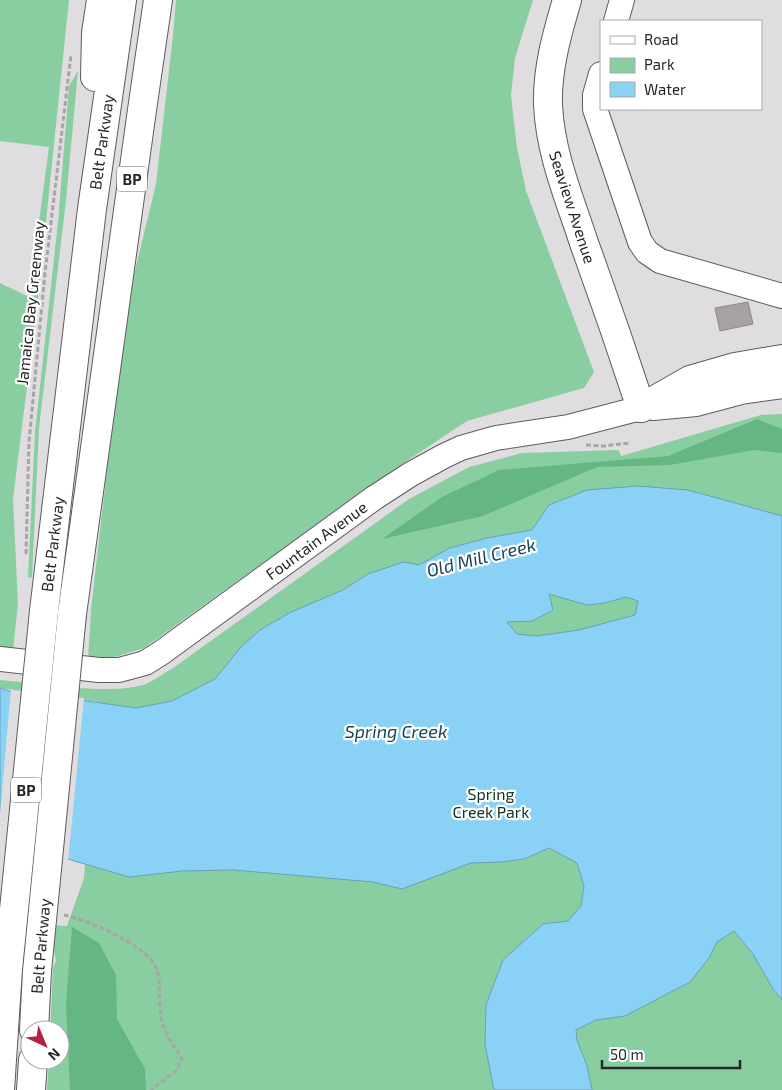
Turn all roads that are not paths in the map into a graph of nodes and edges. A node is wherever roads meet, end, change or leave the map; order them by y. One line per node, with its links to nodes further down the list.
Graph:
1 (101, 0): 8 (main road)
2 (122, 0): 8 (main road, Belt Parkway / BP)
3 (158, 0): 14 (main road, Belt Parkway / BP, bridge)
4 (567, 0): 12 (main road, Seaview Avenue)
5 (622, 0): 6 (street)
6 (616, 20)
7 (600, 78): 9 (street)
8 (92, 209): 16 (main road, Belt Parkway / BP, bridge)
9 (782, 296)
10 (782, 359): 12 (main road, Fountain Avenue)
11 (782, 384): 12 (main road, Fountain Avenue)
12 (641, 408): 13 (street, Fountain Avenue)
13 (0, 659)
14 (35, 1020)
15 (32, 1070): 17 (main road)
16 (0, 1090)
17 (31, 1090)

